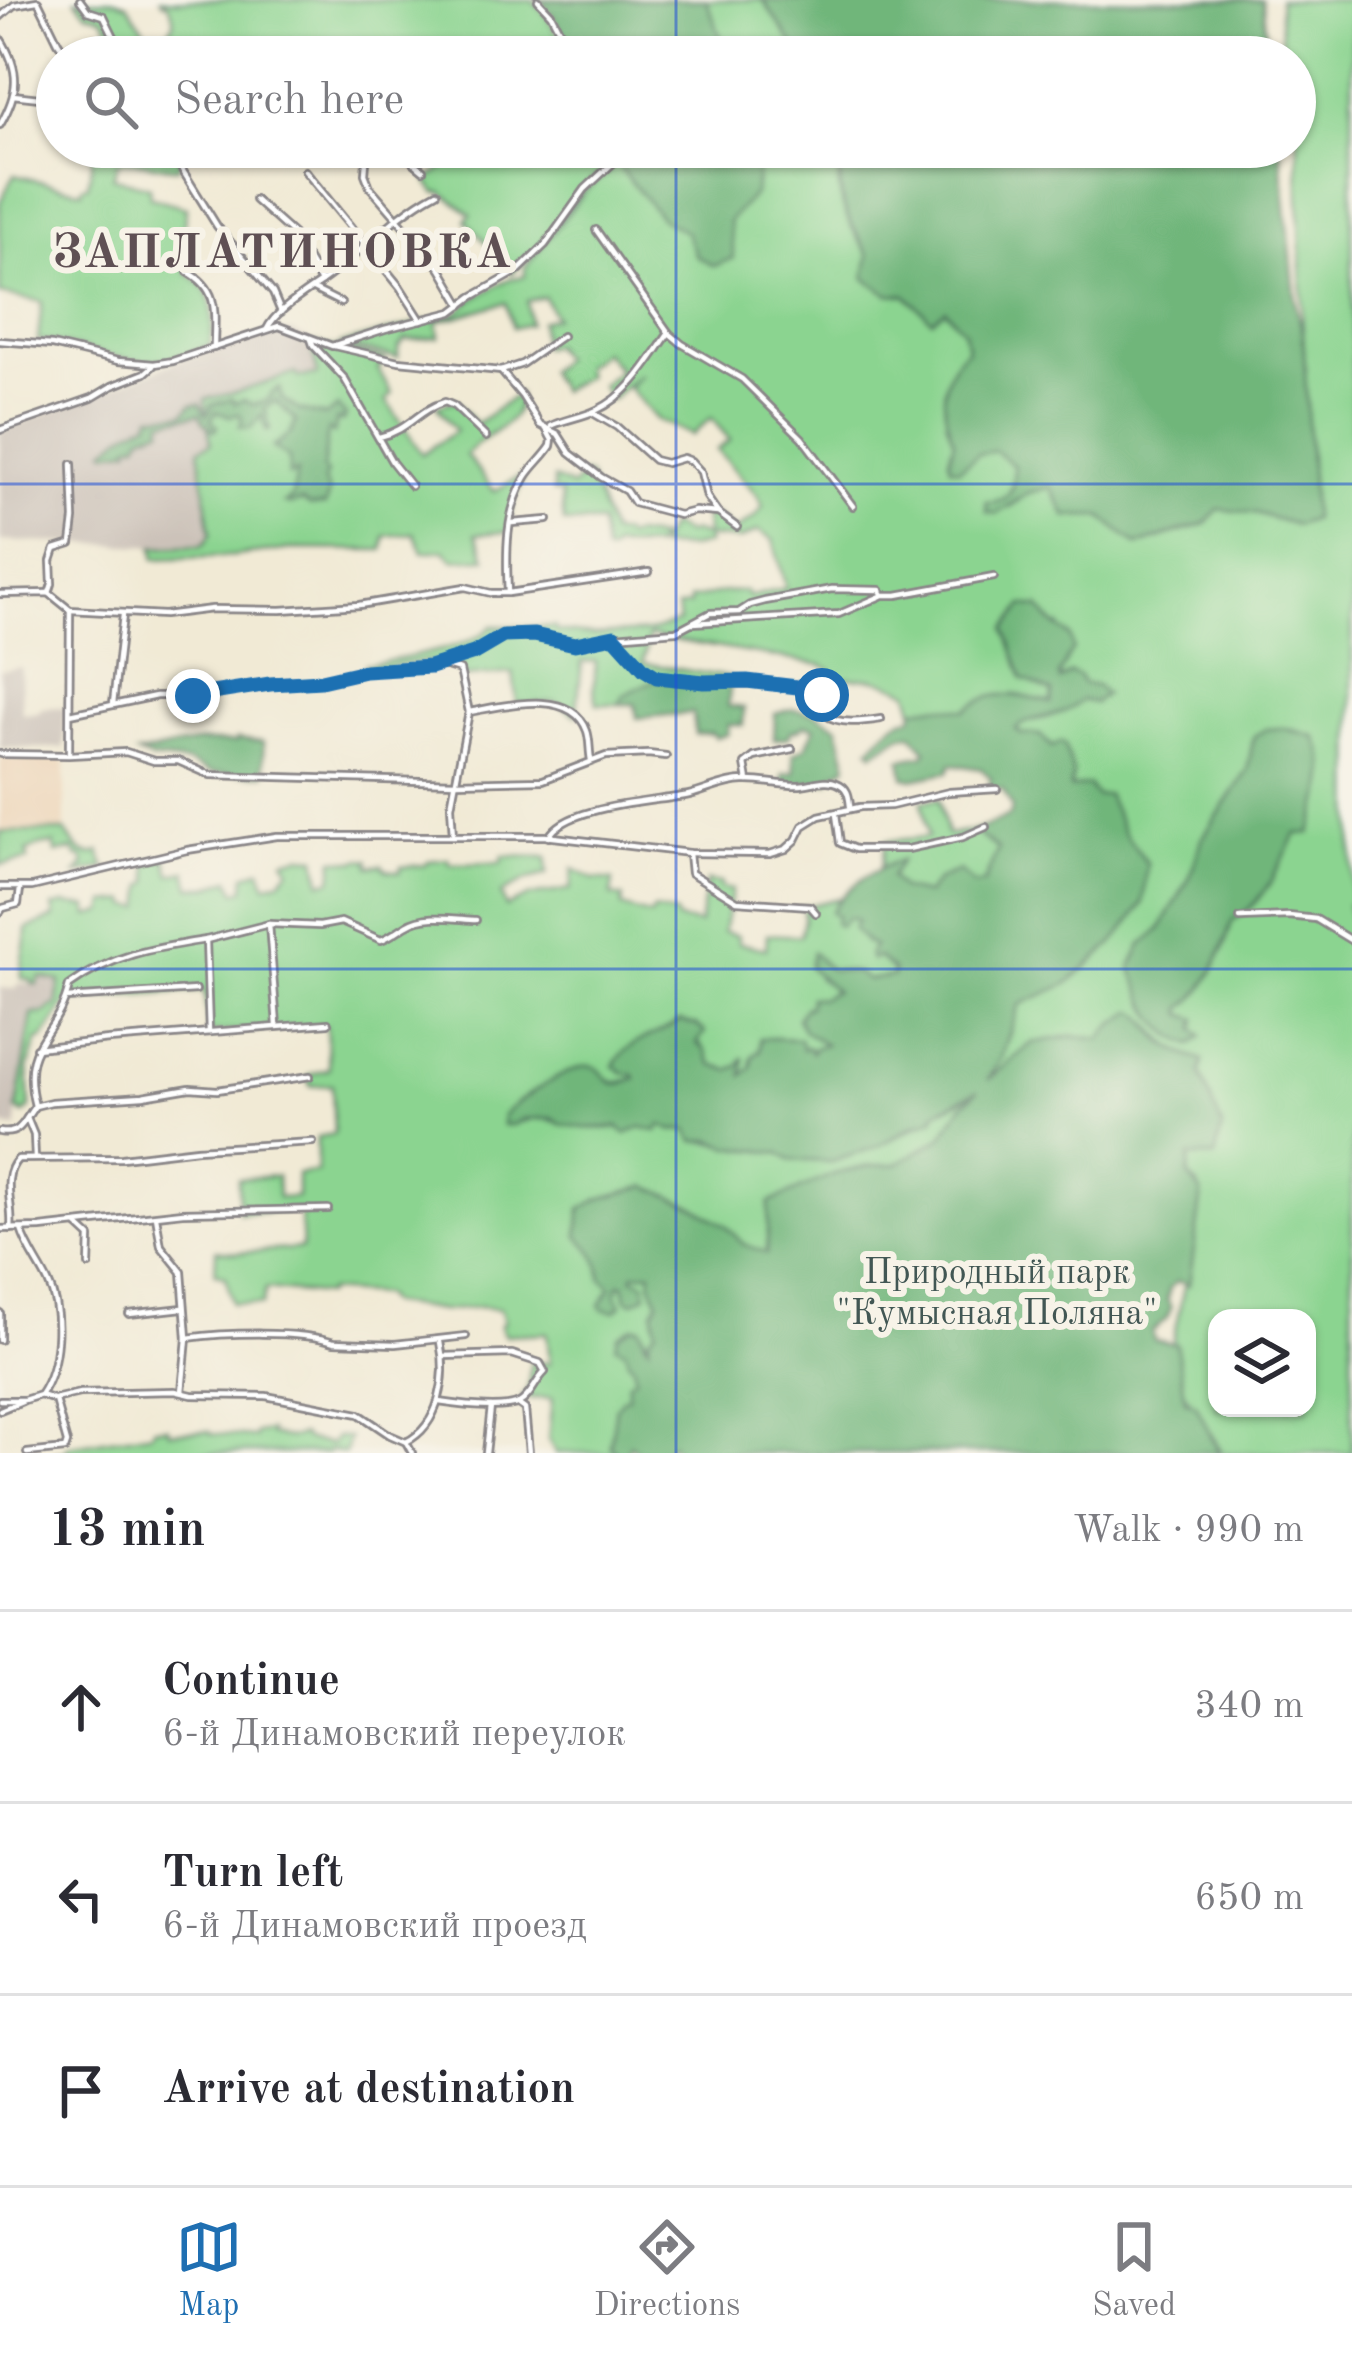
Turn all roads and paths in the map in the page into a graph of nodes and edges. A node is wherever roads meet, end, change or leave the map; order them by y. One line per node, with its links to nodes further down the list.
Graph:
1 (39, 0): 4 (street); 5 (street)
2 (80, 0): 6 (street)
3 (538, 0): 7 (street)
4 (0, 17)
5 (55, 36)
6 (114, 36)
7 (562, 36)
8 (0, 38): 10 (street)
9 (0, 98): 10 (street)
10 (11, 99): 11 (street); 12 (street)
11 (36, 100)
12 (0, 125)
13 (181, 168): 29 (street)
14 (366, 168): 21 (street)
15 (421, 168): 17 (street)
16 (608, 168): 28 (street)
17 (423, 170)
18 (305, 171): 23 (street)
19 (437, 192): 21 (street)
20 (255, 200): 25 (street)
21 (399, 218): 23 (street); 28 (street)
22 (596, 230): 32 (street)
23 (364, 245): 25 (street); 30 (street)
24 (183, 255): 37 (street)
25 (321, 282): 26 (street)
26 (313, 289): 27 (street); 29 (street)
27 (341, 303)
28 (462, 305): 30 (street)
29 (281, 312): 31 (street)
30 (422, 320): 36 (street)
31 (267, 329): 34 (street); 37 (street)
32 (669, 333): 40 (street); 47 (street)
33 (562, 336): 39 (street)
34 (311, 339): 36 (street); 43 (street)
35 (0, 340): 38 (street)
36 (332, 346): 39 (street)
37 (214, 348): 38 (street)
38 (154, 364): 42 (street)
39 (501, 371): 41 (street)
40 (593, 412): 41 (street); 48 (street)
41 (547, 428): 48 (street); 50 (street)
42 (0, 430)
43 (379, 437): 44 (street); 46 (street)
44 (486, 437)
45 (72, 464): 54 (street)
46 (411, 486)
47 (853, 506)
48 (718, 513): 51 (street)
49 (548, 520): 50 (street)
50 (510, 523): 55 (street)
51 (737, 527)
52 (649, 572): 55 (street)
53 (994, 577): 57 (street)
54 (49, 593): 56 (street); 58 (street)
55 (508, 593): 59 (street)
56 (0, 594)
57 (883, 595): 60 (street); 60 (street)
58 (70, 610): 59 (street); 65 (street)
59 (124, 614): 63 (street)
60 (693, 623): 61 (street)
61 (614, 636): 62 (street); 66 (street)
62 (439, 664): 63 (street); 64 (street)
63 (113, 704): 65 (street)
64 (469, 712): 71 (street); 73 (street)
65 (70, 713): 69 (street)
66 (880, 719)
67 (792, 749): 72 (street)
68 (0, 754): 69 (street)
69 (69, 755): 73 (street)
70 (666, 756): 71 (street)
71 (591, 760): 73 (street)
72 (748, 781): 75 (street); 79 (street)
73 (456, 782): 78 (street)
74 (997, 789): 75 (street)
75 (850, 808): 76 (street)
76 (836, 812): 77 (street); 80 (street)
77 (986, 827)
78 (453, 836): 79 (street); 82 (street)
79 (549, 837): 80 (street)
80 (689, 853): 84 (street)
81 (0, 886): 82 (street)
82 (20, 888): 83 (street)
83 (0, 912)
84 (816, 913)
85 (1240, 918): 89 (street)
86 (476, 920): 87 (street)
87 (269, 924): 88 (street); 93 (street)
88 (206, 940): 91 (street); 94 (street)
89 (1352, 941)
90 (196, 990): 91 (street)
91 (66, 998): 95 (street)
92 (328, 1024): 93 (street)
93 (277, 1027): 94 (street)
94 (209, 1032): 95 (street)
95 (35, 1048): 97 (street)
96 (310, 1076): 97 (street)
97 (35, 1106): 98 (street)
98 (27, 1118): 99 (street); 101 (street)
99 (0, 1132)
100 (313, 1142): 101 (street)
101 (34, 1158): 106 (street)
102 (328, 1209): 103 (street)
103 (156, 1215): 104 (street); 109 (street)
104 (77, 1225): 107 (street); 108 (street)
105 (0, 1229): 106 (street)
106 (11, 1229): 107 (street)
107 (21, 1229): 118 (street)
108 (89, 1265)
109 (183, 1307): 111 (street); 113 (street)
110 (0, 1313): 114 (street)
111 (130, 1314)
112 (466, 1336): 115 (street)
113 (187, 1338): 115 (street); 117 (street)
114 (0, 1340)
115 (439, 1340): 116 (street)
116 (443, 1356): 122 (street); 123 (street)
117 (182, 1392): 119 (street); 126 (street)
118 (40, 1395): 119 (street); 121 (street)
119 (55, 1399): 127 (street)
120 (0, 1400): 121 (street)
121 (24, 1400): 125 (street)
122 (439, 1402): 124 (street); 126 (street)
123 (518, 1403): 124 (street); 130 (street)
124 (491, 1407): 129 (street)
125 (0, 1410)
126 (406, 1442): 128 (street)
127 (27, 1453)
128 (412, 1453)
129 (486, 1453)
130 (529, 1453)

